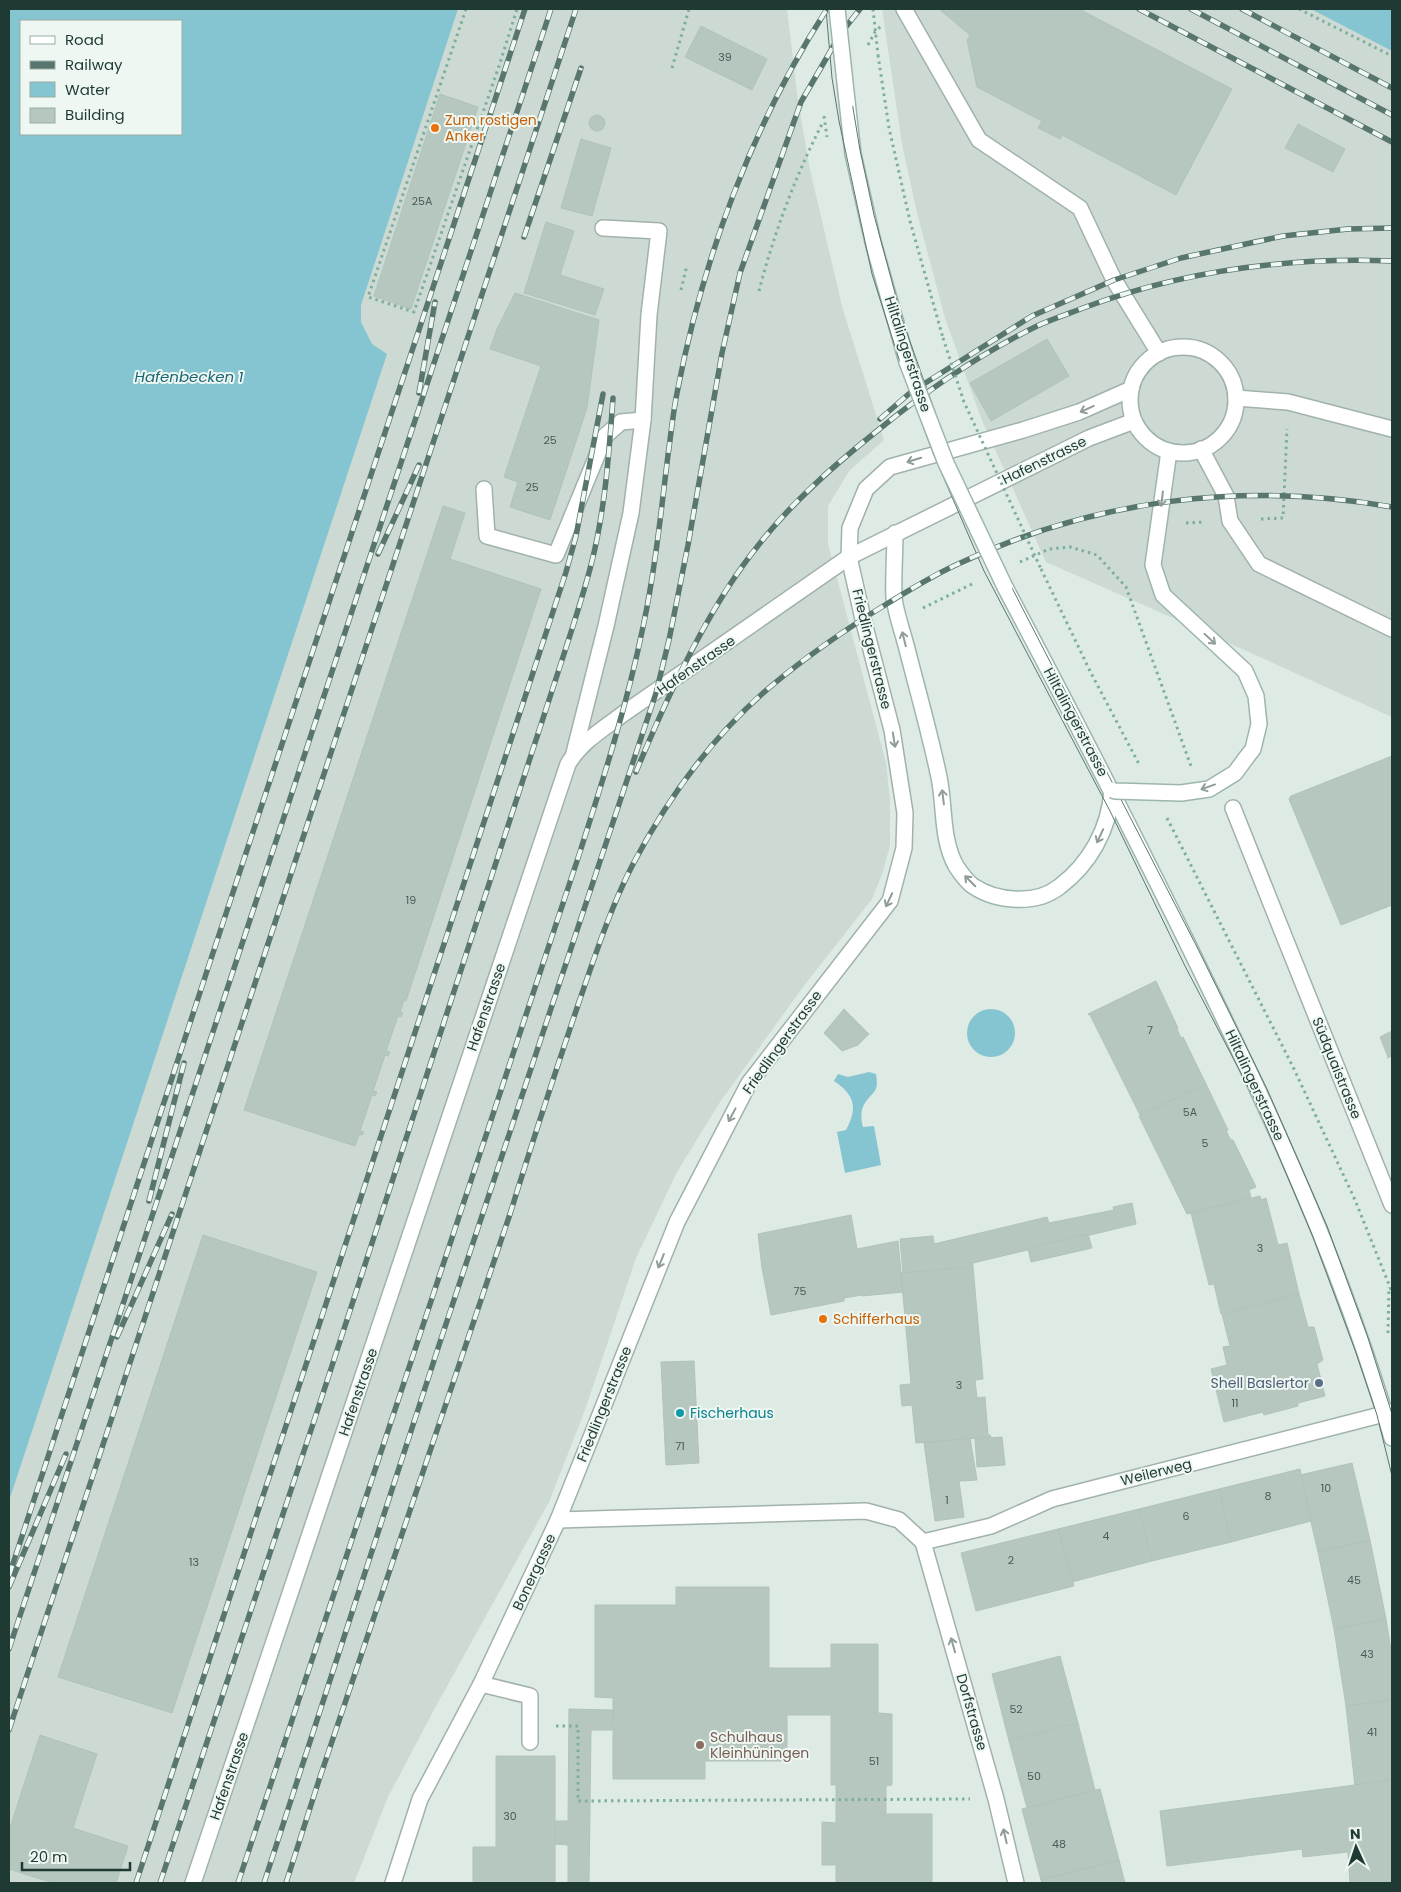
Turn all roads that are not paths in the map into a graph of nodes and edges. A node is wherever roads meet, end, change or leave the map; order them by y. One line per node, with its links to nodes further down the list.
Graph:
1 (837, 9): 17 (street, Hiltalingerstrasse, bridge)
2 (904, 9): 4 (street)
3 (603, 228): 7 (street)
4 (1159, 352): 5 (street); 6 (street)
5 (1131, 388): 8 (street); 14 (street, Friedlingerstrasse, one-way to 14)
6 (1236, 398): 9 (street); 10 (street)
7 (643, 420): 12 (street); 16 (street)
8 (1134, 421): 11 (street); 13 (street, Hafenstrasse)
9 (1392, 429)
10 (1201, 449): 11 (street); 15 (street)
11 (1169, 451): 17 (street, one-way to 17, bridge)
12 (484, 489)
13 (895, 533): 14 (street, Hafenstrasse); 17 (street, one-way to 13)
14 (849, 557): 16 (street, Hafenstrasse); 22 (street, Friedlingerstrasse, one-way to 22)
15 (1392, 629)
16 (574, 753): 26 (street, Hafenstrasse)
17 (1112, 790): 20 (street, Hiltalingerstrasse)
18 (1233, 808): 19 (street, Südquaistrasse)
19 (1392, 1206)
20 (1389, 1412): 21 (street, Hiltalingerstrasse); 23 (street, Weilerweg)
21 (1392, 1438)
22 (558, 1520): 23 (street, Bonergasse); 24 (street, Bonergasse)
23 (923, 1542): 28 (street, Dorfstrasse, one-way to 23)
24 (481, 1684): 25 (street); 27 (street, Bonergasse)
25 (530, 1742)
26 (193, 1883)
27 (393, 1883)
28 (1016, 1883)

